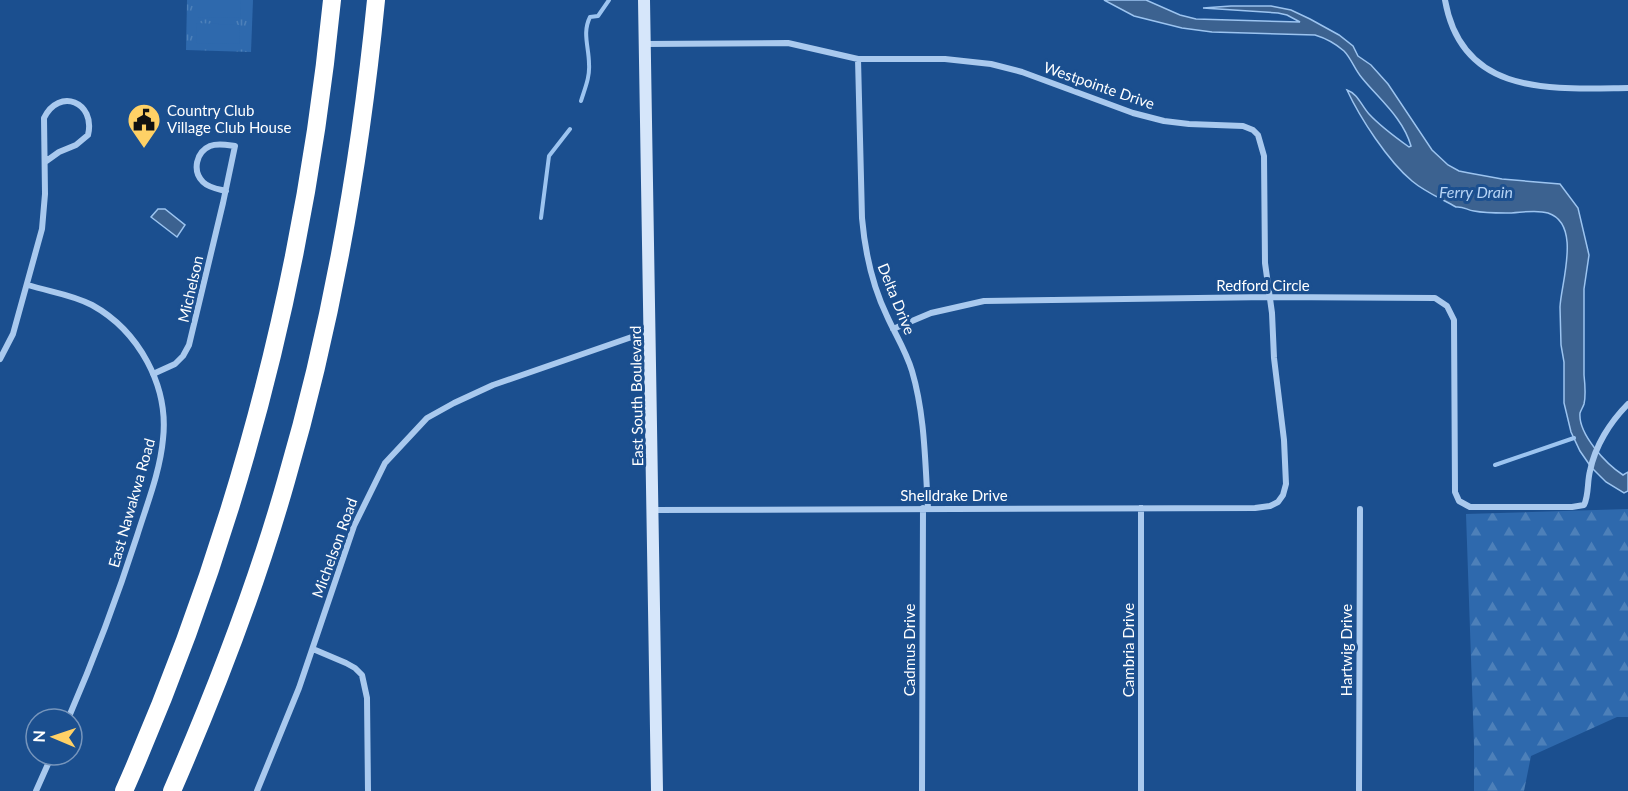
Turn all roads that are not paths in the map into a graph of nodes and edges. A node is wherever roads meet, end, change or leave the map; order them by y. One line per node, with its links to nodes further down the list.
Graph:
1 (332, 0): 26 (highway)
2 (376, 0): 27 (highway)
3 (645, 0): 5 (street, East South Boulevard)
4 (1445, 0): 7 (street)
5 (645, 44): 6 (street, Westpointe Drive); 13 (street, East South Boulevard)
6 (858, 59): 11 (street, Westpointe Drive); 12 (street, Delta Drive)
7 (1628, 88)
8 (45, 162): 8 (street); 10 (street)
9 (226, 191): 9 (street, Michelson); 15 (street, Michelson)
10 (28, 285): 14 (street); 15 (street, East Nawakwa Road)
11 (1270, 297): 12 (street, Redford Circle); 16 (street, Redford Circle); 19 (street, Westpointe Drive)
12 (893, 329): 17 (street, Delta Drive)
13 (650, 331): 21 (street, East South Boulevard); 22 (street, Michelson Road)
14 (0, 359)
15 (153, 374): 23 (street, East Nawakwa Road)
16 (1628, 404)
17 (925, 508): 18 (street, Shelldrake Drive); 21 (street, Shelldrake Drive); 31 (street, Cadmus Drive)
18 (1141, 508): 19 (street, Shelldrake Drive); 32 (street, Cambria Drive)
19 (1255, 508)
20 (1360, 509): 33 (street, Hartwig Drive)
21 (653, 510): 30 (street, East South Boulevard)
22 (313, 649): 28 (street, Michelson Road); 29 (street)
23 (73, 707)
24 (47, 767): 25 (street)
25 (36, 791)
26 (124, 791)
27 (172, 791)
28 (257, 791)
29 (368, 791)
30 (657, 791)
31 (922, 791)
32 (1141, 791)
33 (1359, 791)

